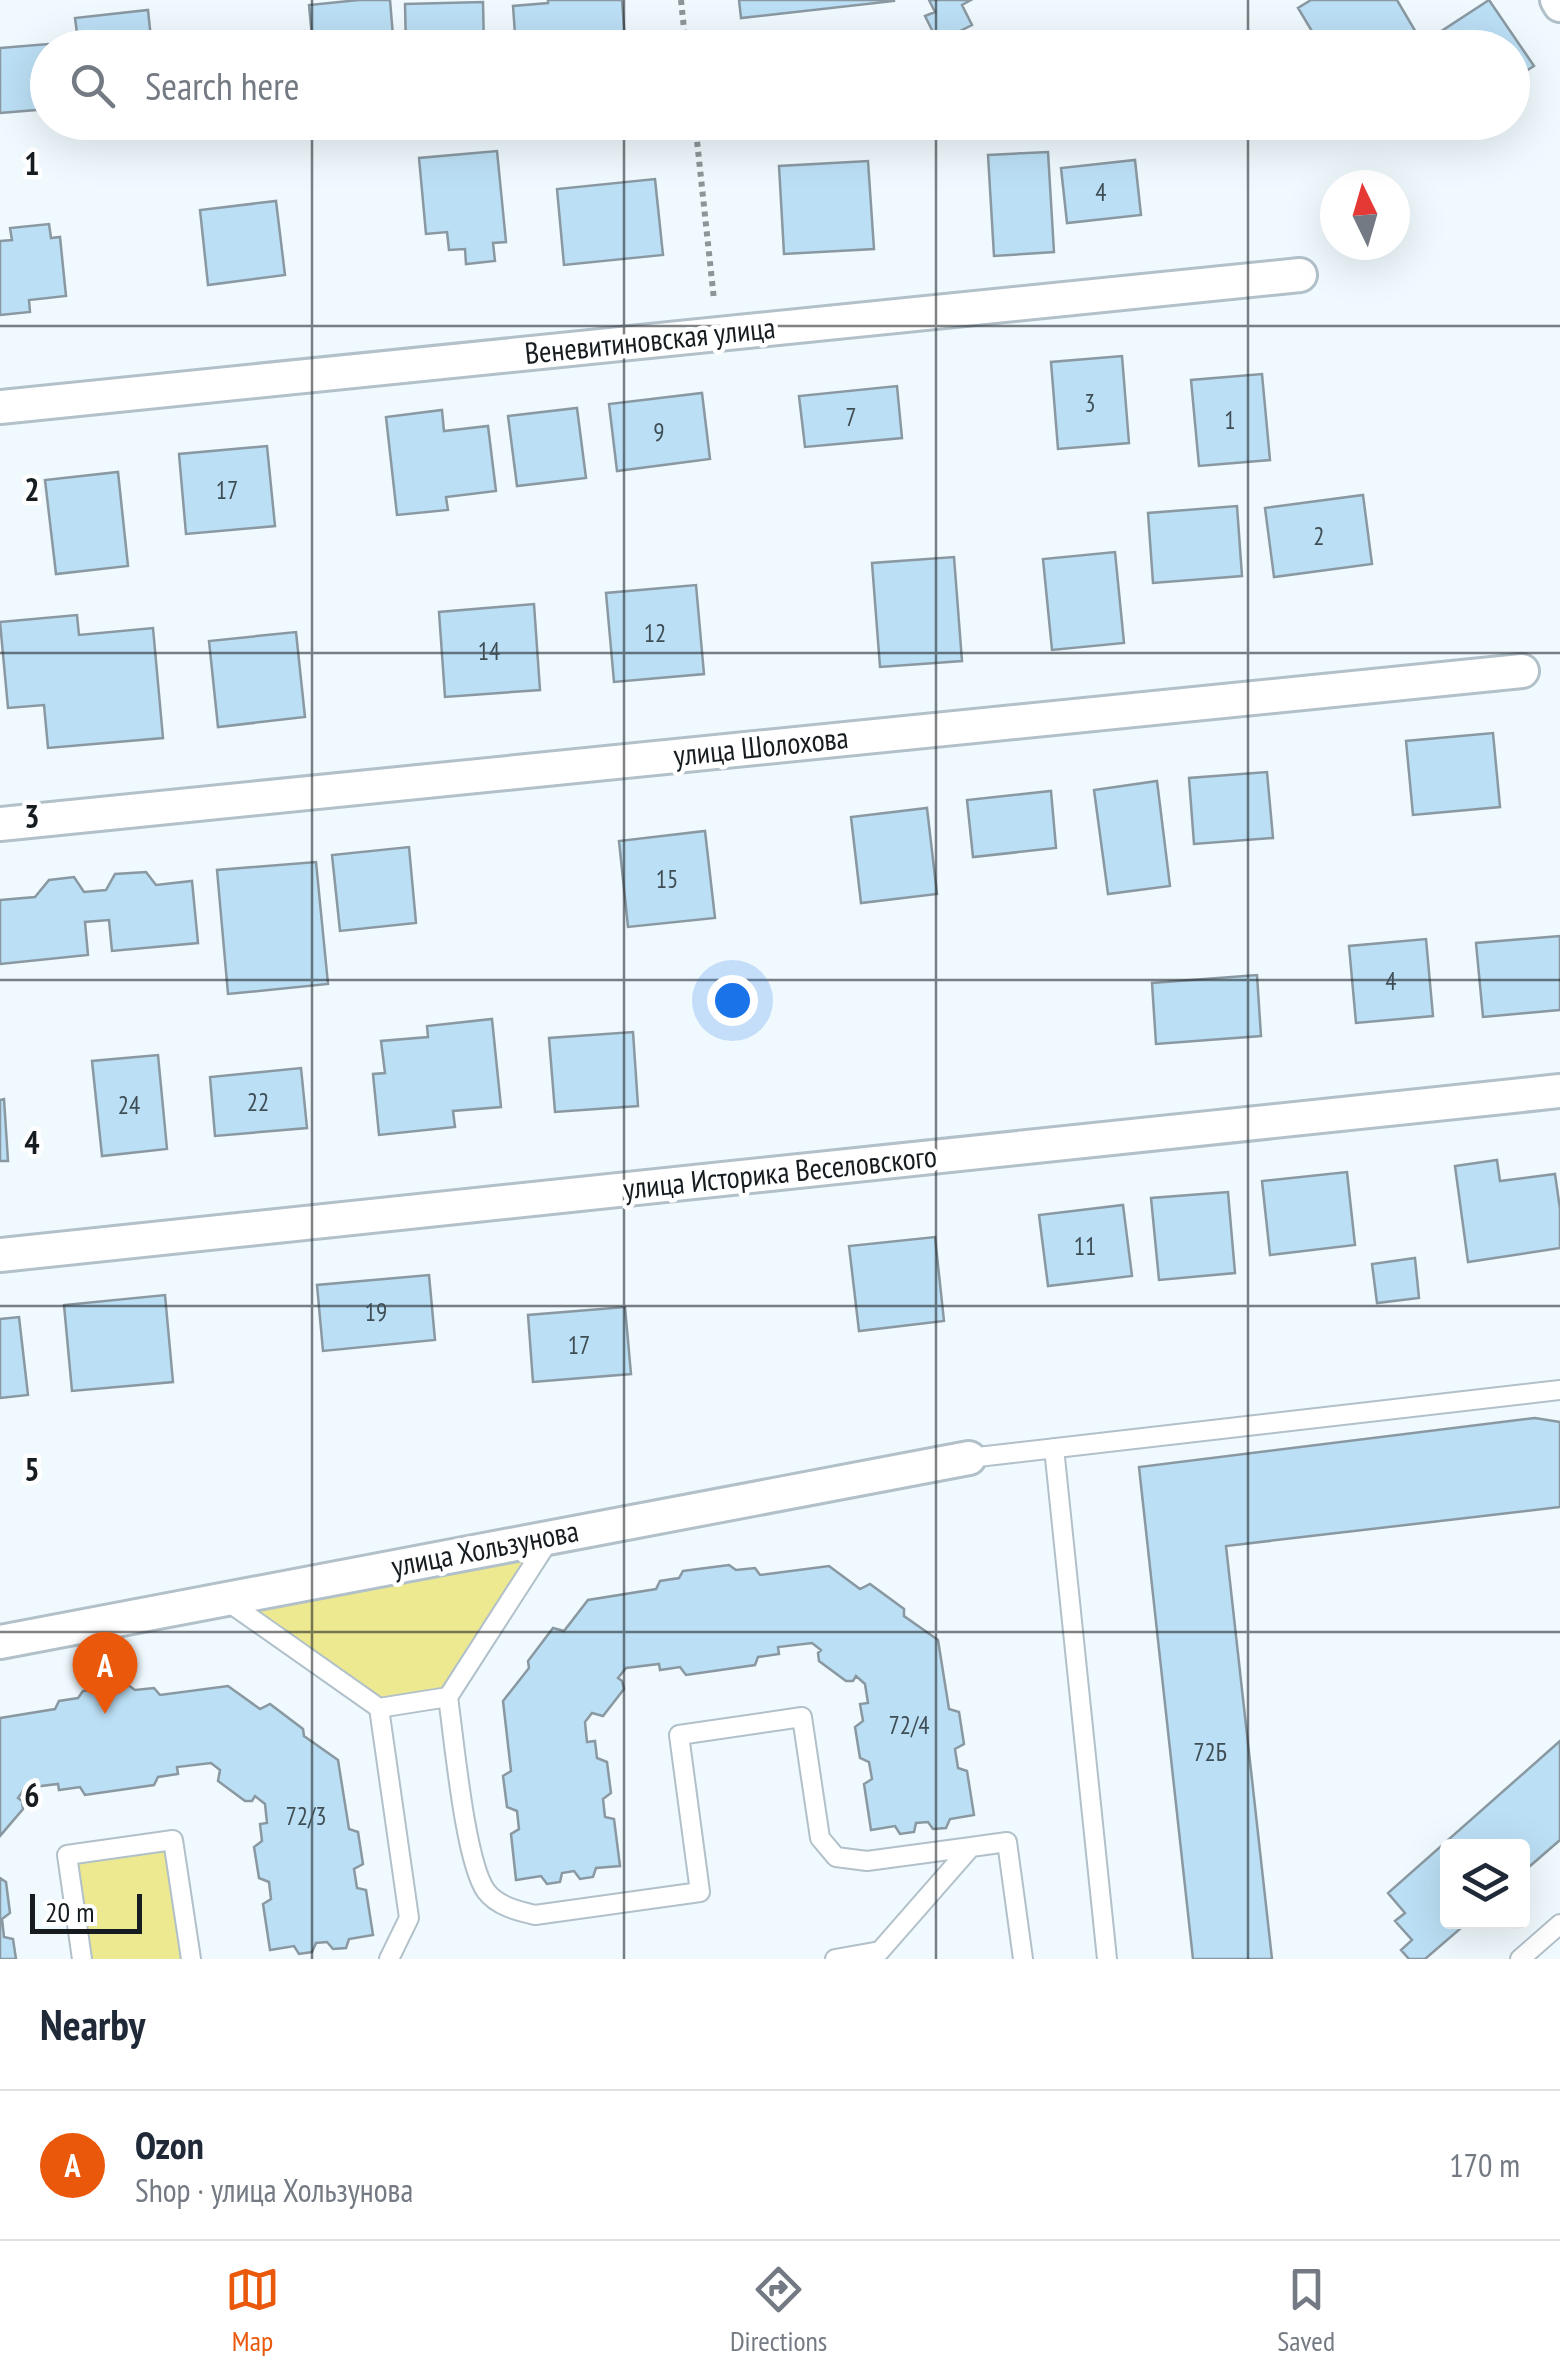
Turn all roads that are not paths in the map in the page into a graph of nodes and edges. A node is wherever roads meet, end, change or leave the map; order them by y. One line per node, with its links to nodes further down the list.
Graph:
1 (1300, 275): 2 (street, Веневитиновская улица)
2 (0, 407)
3 (1522, 670): 4 (street, улица Шолохова)
4 (0, 824)
5 (1560, 1091): 6 (street, улица Историка Веселовского)
6 (0, 1255)
7 (1560, 1390): 8 (lane)
8 (1054, 1448): 9 (lane); 23 (lane)
9 (969, 1458): 10 (street, улица Хользунова)
10 (551, 1537): 11 (street, улица Хользунова); 13 (lane)
11 (223, 1599): 12 (street, улица Хользунова); 14 (lane)
12 (0, 1642)
13 (448, 1697): 14 (lane); 15 (lane)
14 (379, 1708): 20 (lane)
15 (972, 1847): 17 (lane); 22 (lane)
16 (1560, 1924): 24 (lane)
17 (884, 1955): 21 (lane)
18 (82, 1959): 19 (lane)
19 (191, 1959)
20 (389, 1959)
21 (836, 1959)
22 (1023, 1959)
23 (1107, 1959)
24 (1520, 1959)

